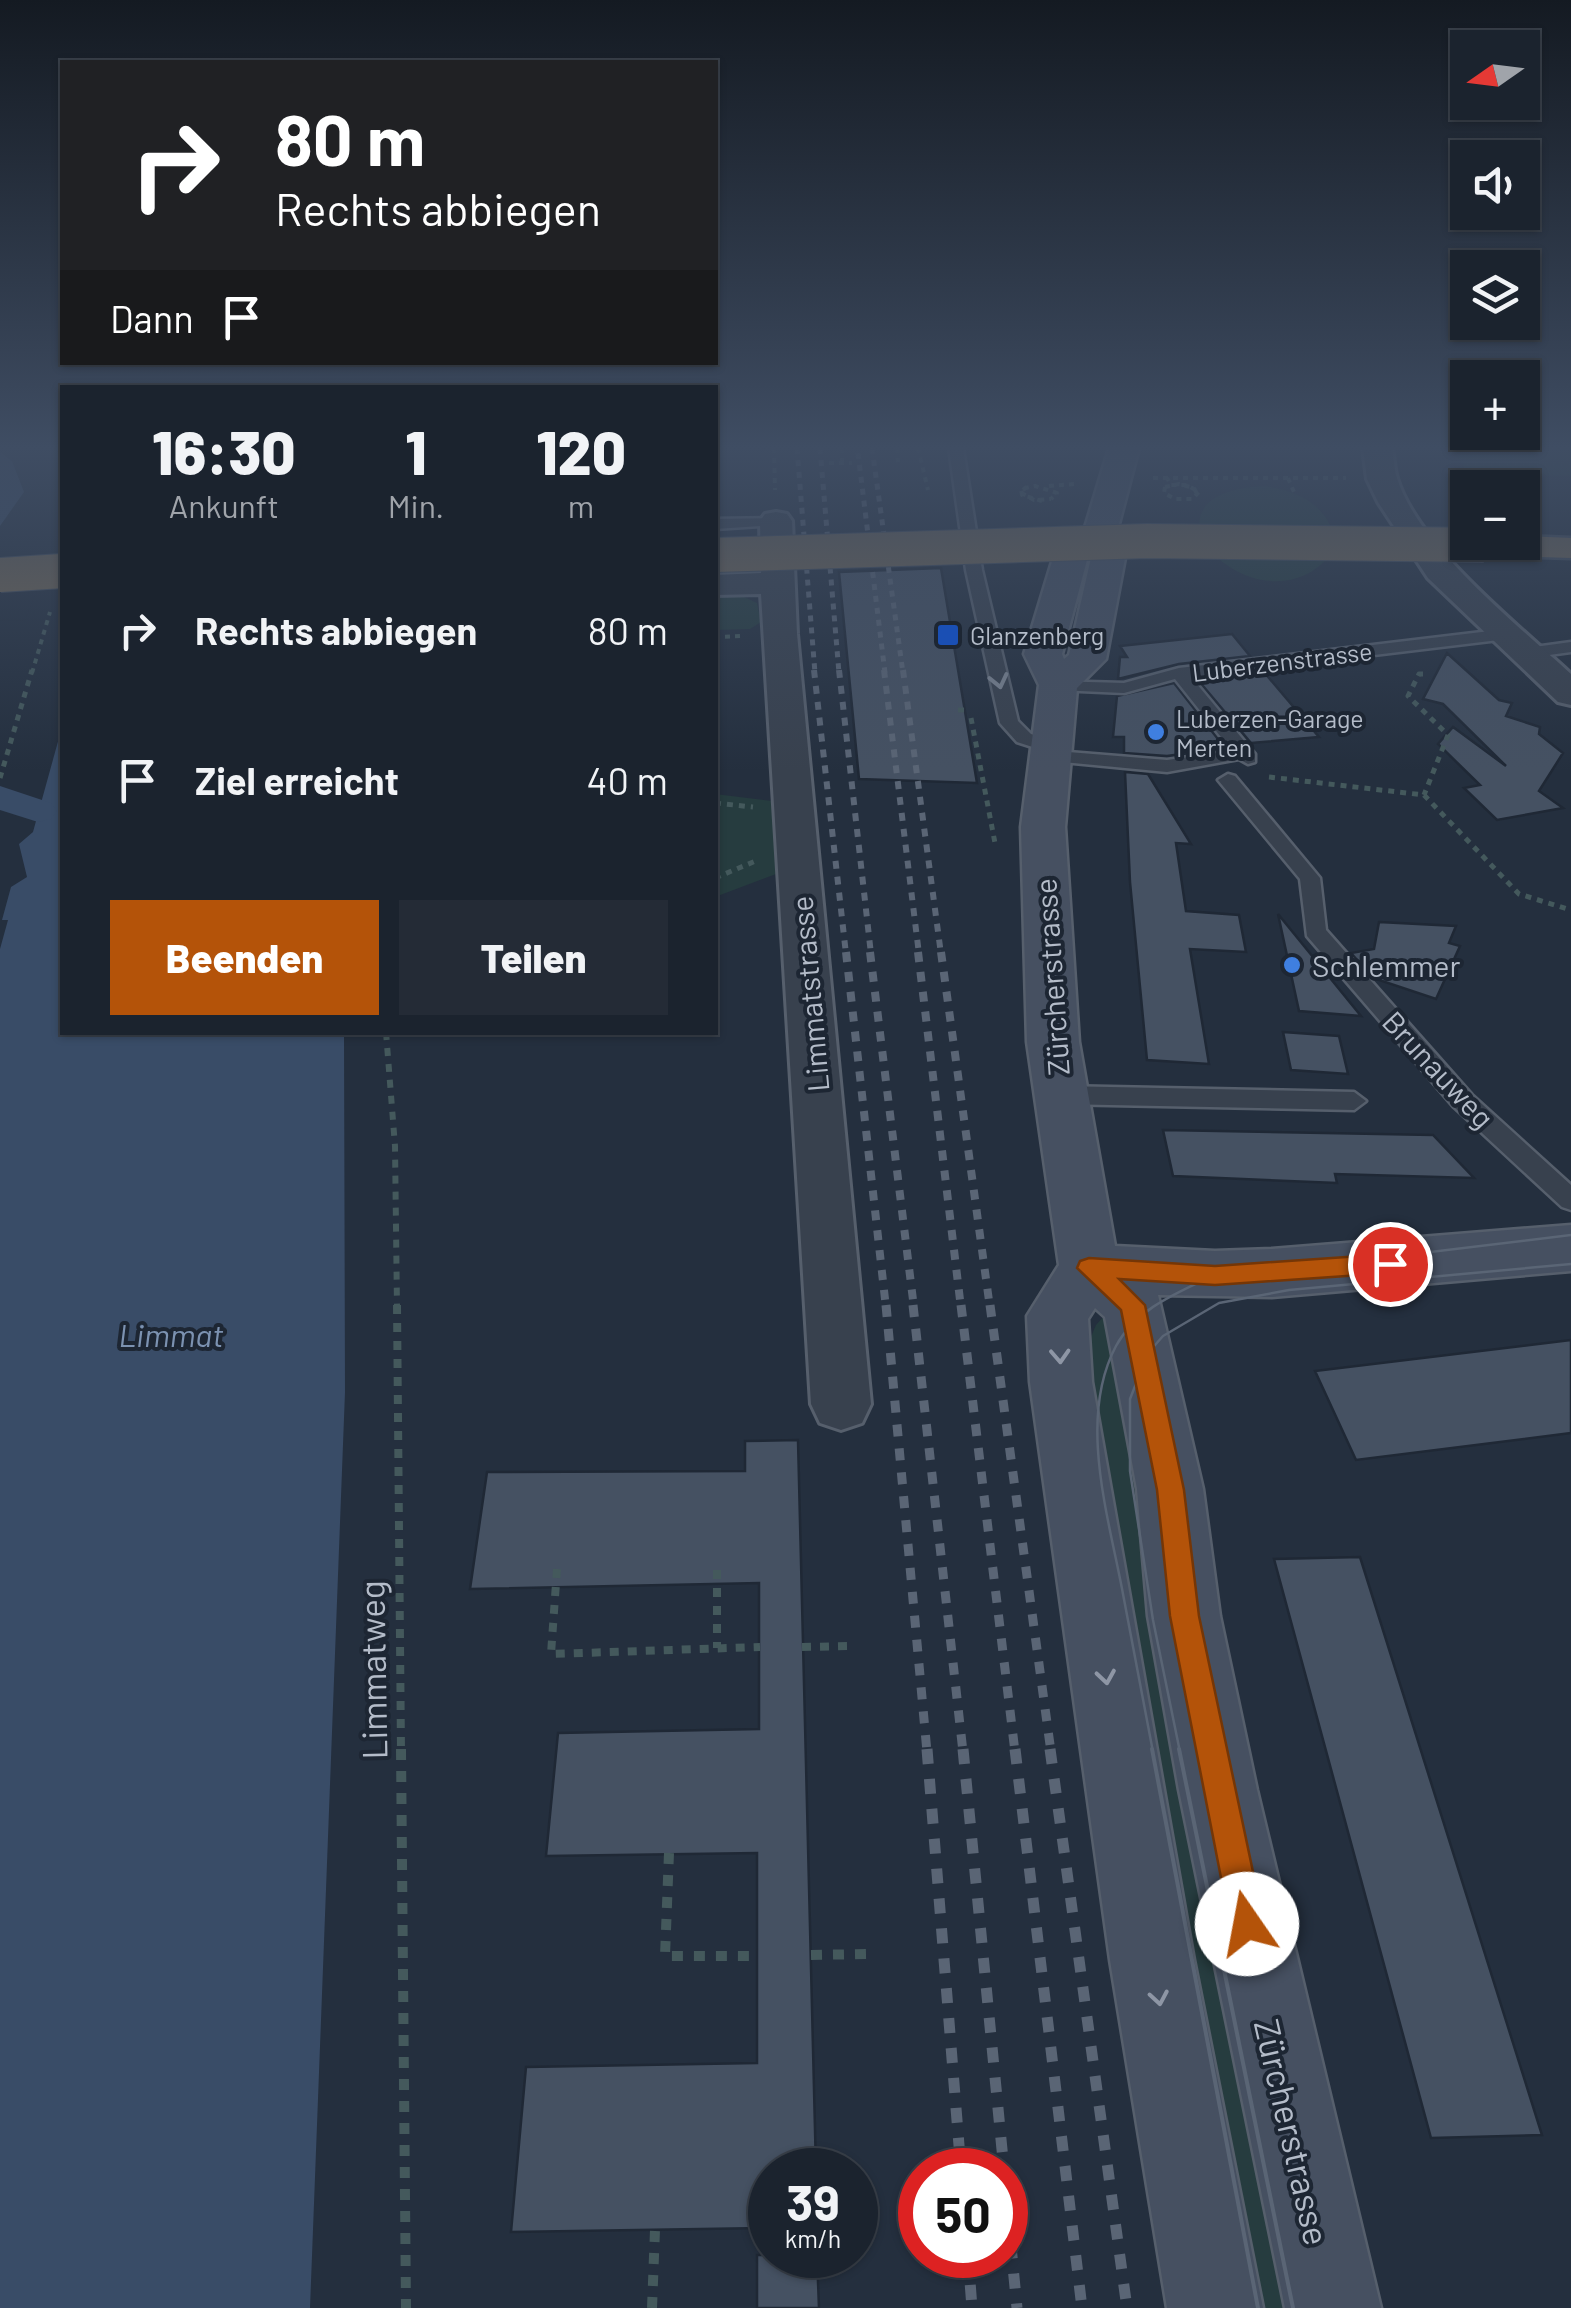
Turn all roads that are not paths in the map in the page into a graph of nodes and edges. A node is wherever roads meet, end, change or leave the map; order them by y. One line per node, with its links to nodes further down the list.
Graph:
1 (765, 556): 7 (street)
2 (777, 556): 22 (street, Limmatstrasse)
3 (972, 556): 15 (lane, one-way to 15)
4 (1107, 556): 13 (main road)
5 (1430, 556): 10 (street)
6 (0, 575): 8 (highway, bridge)
7 (718, 583)
8 (60, 588): 9 (highway)
9 (0, 600)
10 (1517, 644): 11 (lane, Luberzenstrasse); 12 (lane, Luberzenstrasse); 14 (street)
11 (1571, 647)
12 (1179, 673): 13 (lane, Luberzenstrasse); 15 (lane)
13 (1058, 686): 15 (main road, Zürcherstrasse)
14 (1571, 694)
15 (1050, 751): 17 (main road, Zürcherstrasse)
16 (1228, 780): 19 (lane, Brunauweg)
17 (1060, 1095): 18 (lane); 21 (main road, Zürcherstrasse)
18 (1354, 1100)
19 (1571, 1200)
20 (1571, 1248): 21 (main road)
21 (1089, 1268): 23 (main road, one-way to 23); 24 (main road, Zürcherstrasse)
22 (842, 1404)
23 (1215, 2308)
24 (1333, 2308)

